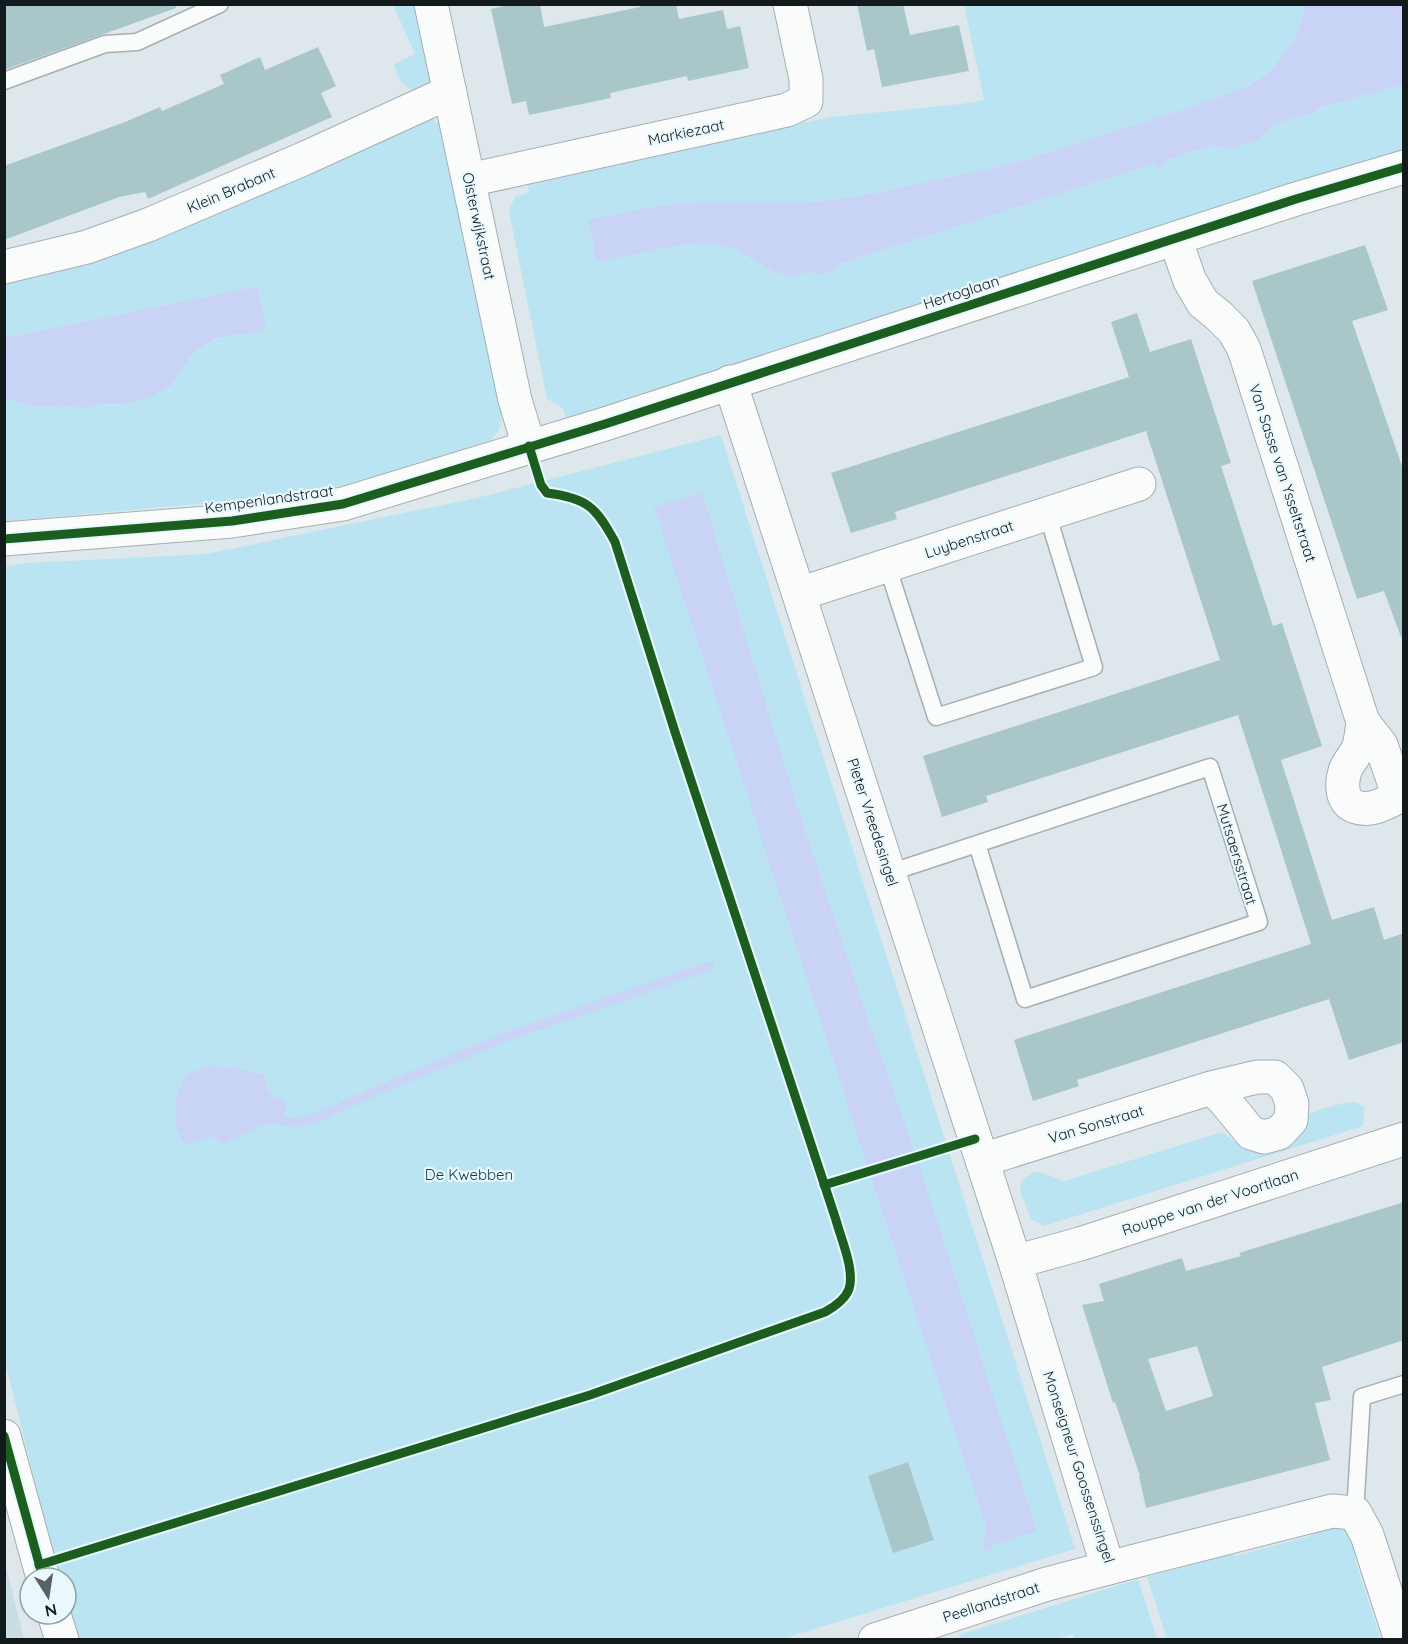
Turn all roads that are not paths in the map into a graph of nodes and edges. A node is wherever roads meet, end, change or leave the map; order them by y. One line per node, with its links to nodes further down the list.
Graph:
1 (220, 4): 4 (lane)
2 (431, 4): 5 (street, Oisterwijkstraat)
3 (790, 4): 7 (street, Markiezaat)
4 (4, 81)
5 (450, 92): 7 (street, Oisterwijkstraat); 9 (street, Klein Brabant)
6 (1404, 167): 8 (street, Hertoglaan)
7 (469, 180): 11 (street, Oisterwijkstraat)
8 (1175, 239): 10 (street, Hertoglaan); 17 (street, Van Sasse van Ysseltstraat)
9 (4, 267)
10 (730, 382): 11 (street, Hertoglaan); 16 (street, Pieter Vreedesingel)
11 (529, 446): 14 (street, Kempenlandstraat)
12 (1139, 484): 13 (street, Luybenstraat)
13 (1047, 513): 15 (street, Luybenstraat); 15 (lane)
14 (4, 539)
15 (887, 565): 16 (street, Luybenstraat)
16 (799, 594): 19 (street, Pieter Vreedesingel)
17 (1363, 722)
18 (977, 844): 18 (lane, Mutsaersstraat); 19 (lane, Mutsaersstraat)
19 (889, 873): 22 (street, Pieter Vreedesingel)
20 (1210, 1088): 22 (street, Van Sonstraat)
21 (1404, 1139): 23 (street, Rouppe van der Voortlaan)
22 (982, 1160): 23 (street, Pieter Vreedesingel)
23 (1015, 1262): 28 (street, Monseigneur Goossenssingel)
24 (1404, 1384): 26 (lane)
25 (4, 1436): 27 (street)
26 (1355, 1513): 28 (street, Monseigneur Goossenssingel); 30 (street)
27 (40, 1566)
28 (1108, 1569): 29 (street, Peellandstraat)
29 (893, 1637)
30 (1401, 1640)

